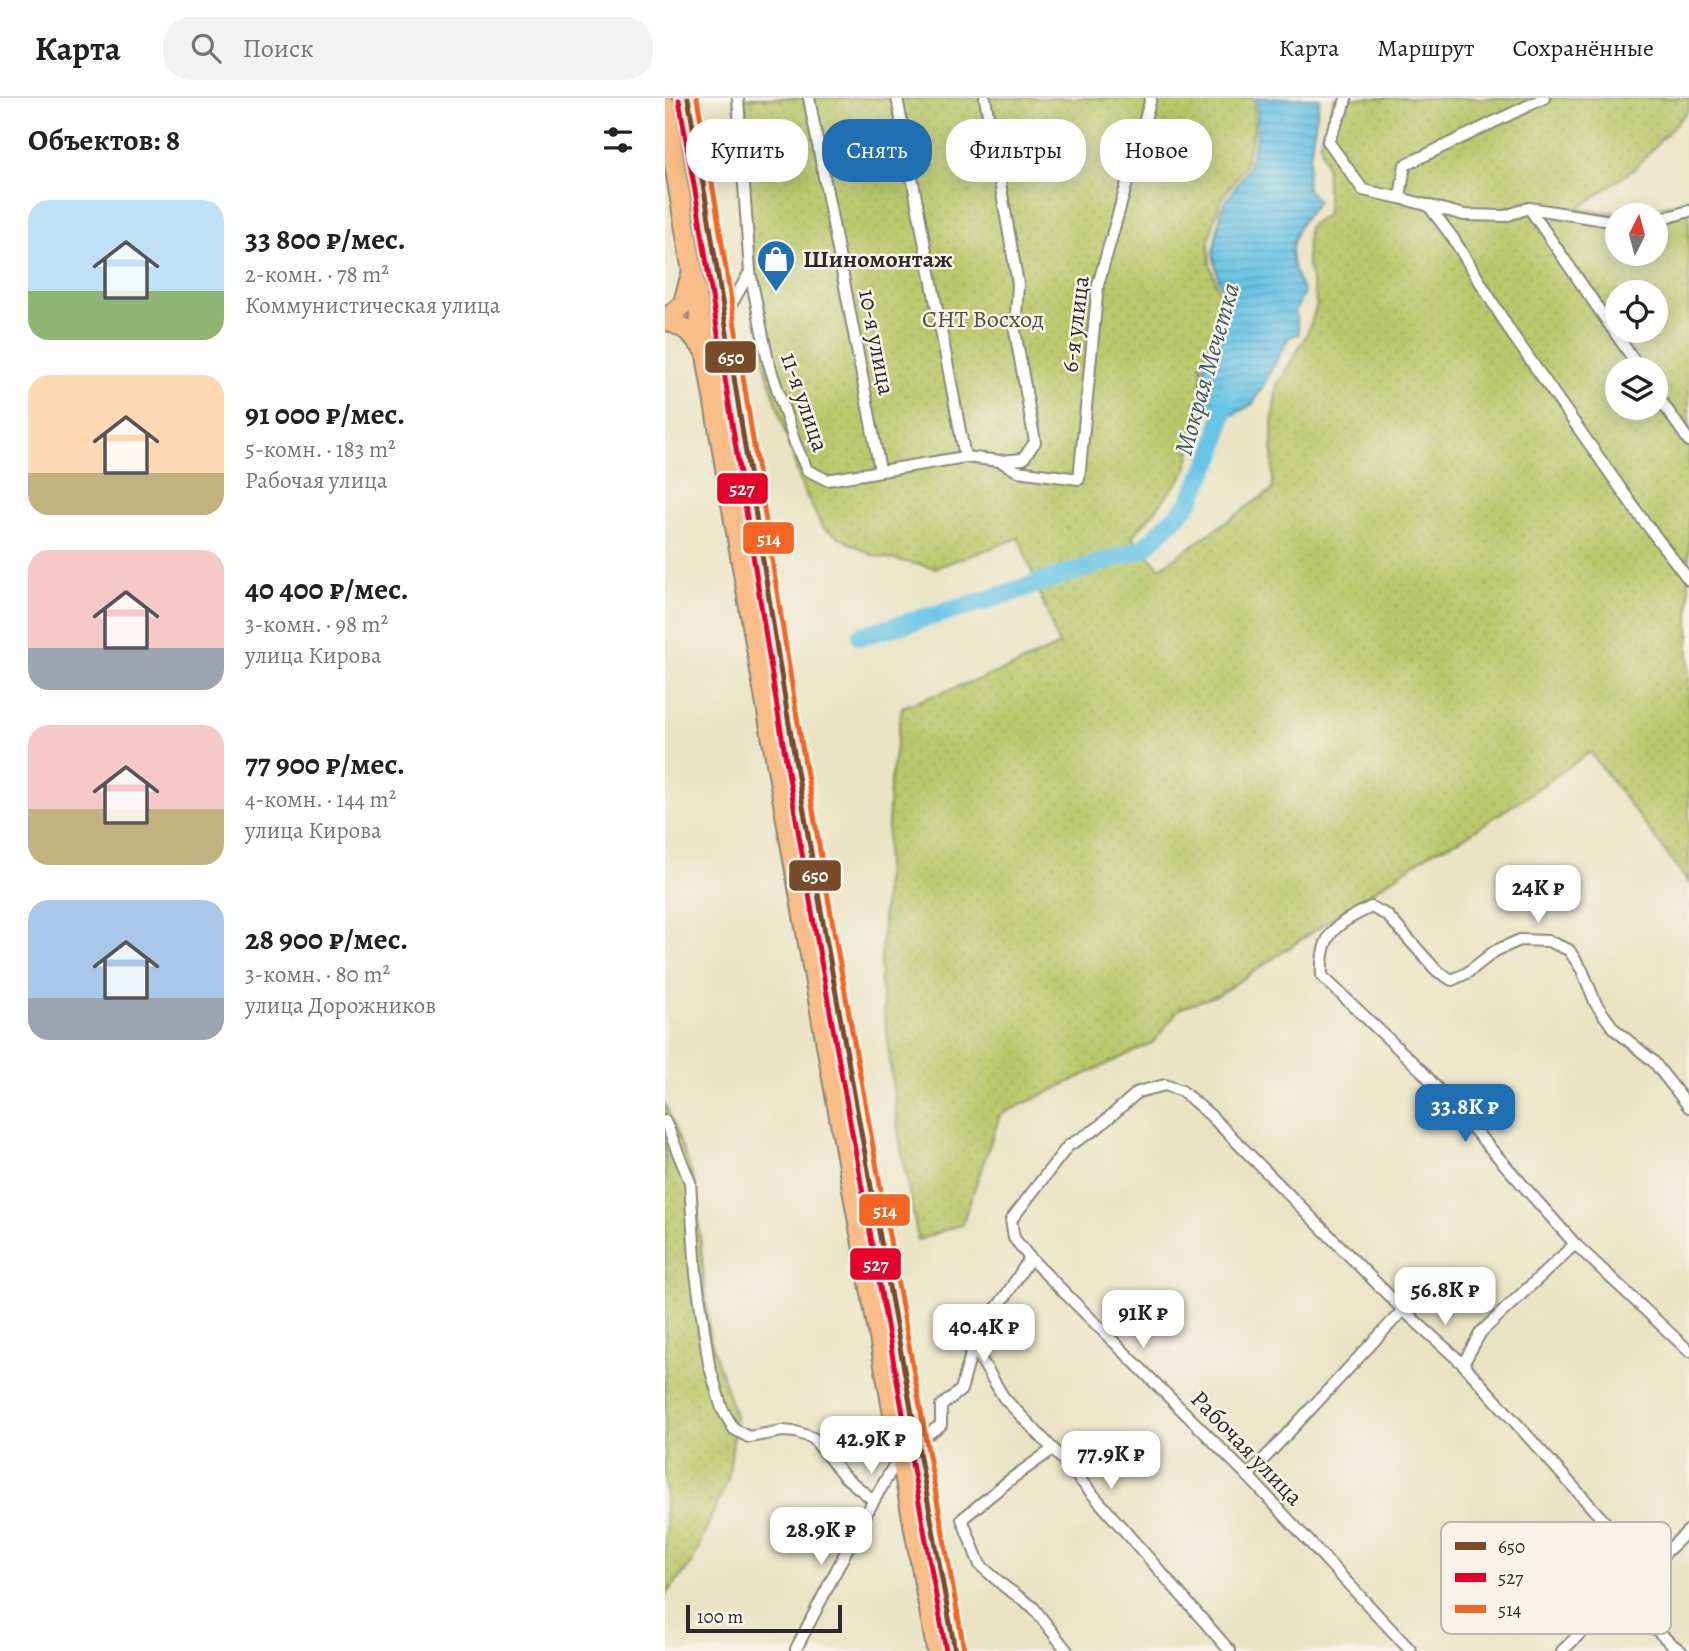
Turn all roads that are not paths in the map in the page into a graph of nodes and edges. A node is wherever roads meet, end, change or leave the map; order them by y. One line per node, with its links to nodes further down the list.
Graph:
1 (688, 98): 18 (highway)
2 (738, 98): 17 (street, 11-я улица)
3 (809, 98): 26 (street, 10-я улица)
4 (897, 98): 24 (street)
5 (985, 98): 25 (street)
6 (1151, 98): 25 (street, 6-я улица)
7 (1346, 98): 10 (street)
8 (1544, 98): 10 (street)
9 (665, 105): 16 (highway)
10 (1400, 198): 11 (street)
11 (1428, 205): 12 (street); 27 (street)
12 (1529, 208): 15 (street); 21 (street)
13 (1689, 211): 14 (street)
14 (1668, 217)
15 (1605, 220)
16 (692, 272): 19 (highway); 20 (highway)
17 (750, 272): 18 (street); 26 (street, 11-я улица)
18 (725, 316): 37 (highway)
19 (666, 320): 20 (highway)
20 (706, 352): 37 (highway)
21 (1632, 357)
22 (1668, 410): 23 (street)
23 (1689, 440)
24 (965, 457): 25 (street, 11-я улица); 26 (street, 11-я улица)
25 (1000, 461)
26 (880, 470)
27 (1689, 580)
28 (1689, 1107): 30 (street)
29 (665, 1121): 39 (street)
30 (1575, 1244): 34 (street); 35 (street)
31 (1030, 1258): 32 (street, Рабочая улица); 33 (street); 38 (street, Рабочая улица)
32 (1403, 1310): 35 (street, Рабочая улица); 38 (street)
33 (973, 1346): 36 (street); 37 (street)
34 (1689, 1351)
35 (1463, 1364): 40 (street, Рабочая улица)
36 (1053, 1449): 48 (street); 49 (street)
37 (903, 1456): 39 (street); 46 (highway); 47 (highway)
38 (1248, 1476): 50 (street, Рабочая улица)
39 (873, 1500): 45 (street)
40 (1605, 1522)
41 (1689, 1530): 42 (street)
42 (1671, 1548)
43 (1579, 1634): 51 (street)
44 (1661, 1634): 52 (street)
45 (796, 1650)
46 (937, 1651)
47 (955, 1651)
48 (1067, 1651)
49 (1230, 1651)
50 (1411, 1651)
51 (1562, 1651)
52 (1681, 1651)

